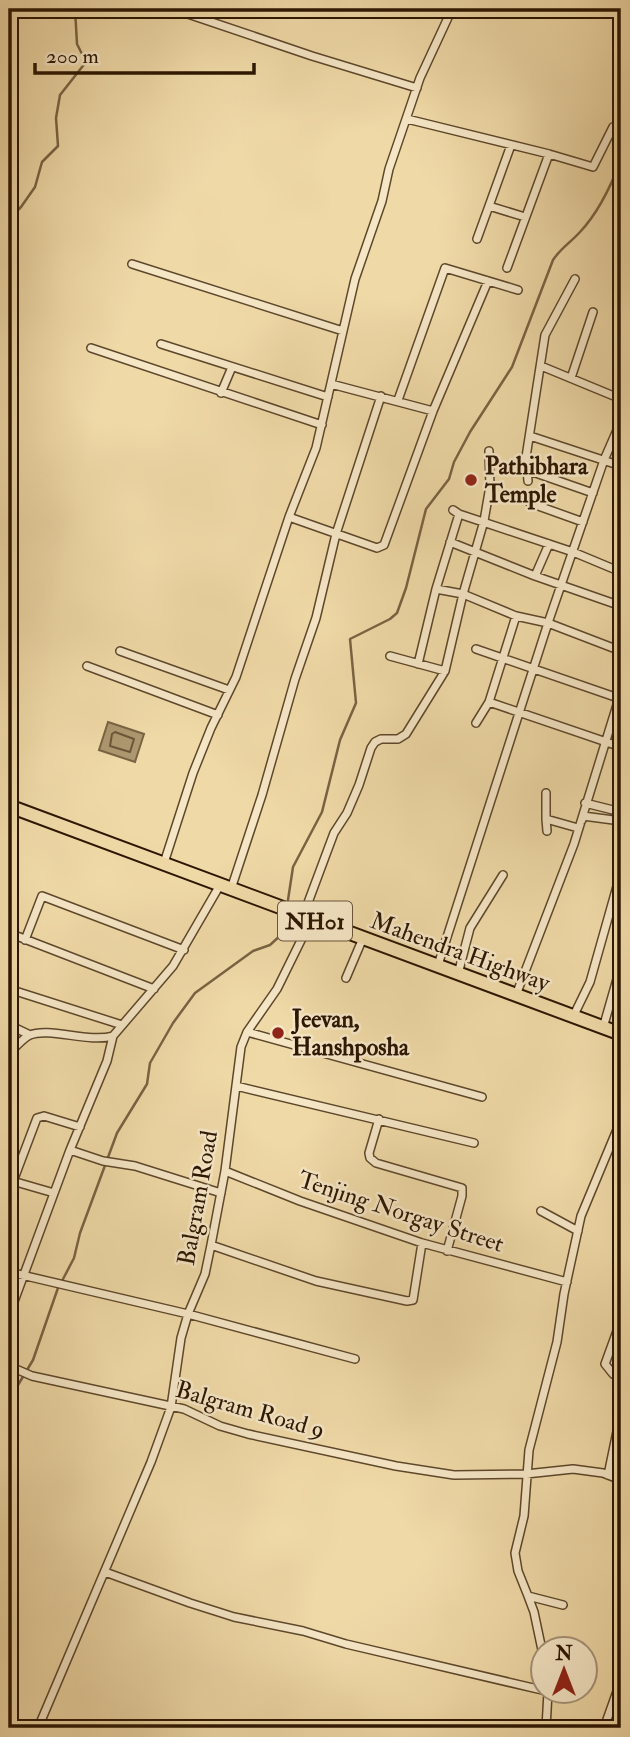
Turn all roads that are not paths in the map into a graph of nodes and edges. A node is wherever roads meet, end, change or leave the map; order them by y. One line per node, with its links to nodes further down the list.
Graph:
1 (153, 9): 2 (street)
2 (172, 9): 4 (street)
3 (452, 9): 4 (street)
4 (417, 88): 5 (street)
5 (407, 119): 7 (street); 18 (street)
6 (612, 127): 8 (street)
7 (511, 145): 8 (street); 9 (street)
8 (549, 154): 10 (street)
9 (489, 206): 10 (street); 11 (street)
10 (526, 218): 13 (street)
11 (477, 239)
12 (132, 264): 18 (street)
13 (507, 268)
14 (575, 279): 21 (street)
15 (488, 281): 16 (street); 29 (street); 30 (street)
16 (518, 290)
17 (593, 312): 23 (street)
18 (343, 331): 24 (street)
19 (161, 344): 22 (street)
20 (90, 348): 25 (street)
21 (541, 366): 23 (street); 33 (street)
22 (232, 367): 25 (street); 27 (street)
23 (571, 379): 28 (street)
24 (331, 384): 26 (street); 27 (street)
25 (221, 393): 32 (street)
26 (381, 396): 29 (street); 44 (street)
27 (328, 397): 32 (street)
28 (621, 399)
29 (398, 400): 30 (street)
30 (433, 411): 44 (street)
31 (621, 421): 35 (street)
32 (321, 425): 41 (street)
33 (530, 436): 35 (street); 37 (street)
34 (489, 451): 42 (street, Balgram Road)
35 (604, 460): 36 (street); 39 (street)
36 (621, 466)
37 (527, 470): 38 (street); 39 (street)
38 (528, 481)
39 (593, 493): 43 (street)
40 (530, 503): 43 (street)
41 (289, 517): 44 (street); 66 (street)
42 (484, 521): 45 (street); 46 (street); 47 (street, Balgram Road)
43 (583, 523): 48 (street)
44 (336, 534): 86 (street)
45 (450, 542): 47 (street); 52 (street)
46 (549, 544): 48 (street); 50 (street)
47 (475, 550): 50 (street); 53 (street, Balgram Road)
48 (573, 552): 49 (street); 51 (street)
49 (621, 572)
50 (535, 576): 51 (street)
51 (562, 584): 54 (street); 56 (street)
52 (436, 589): 53 (street); 62 (street)
53 (463, 594): 55 (street); 65 (street, Balgram Road)
54 (621, 606)
55 (516, 617): 56 (street); 61 (street)
56 (548, 624): 59 (street); 64 (street)
57 (476, 649): 61 (street)
58 (120, 651): 66 (street)
59 (621, 651)
60 (390, 656): 62 (street)
61 (502, 657): 64 (street); 68 (street)
62 (418, 664): 65 (street)
63 (87, 666): 70 (street)
64 (533, 667): 67 (street); 69 (street)
65 (445, 671): 87 (street, Balgram Road)
66 (229, 690): 70 (street)
67 (621, 697): 72 (street)
68 (489, 702): 69 (street); 71 (street)
69 (520, 711): 72 (street); 92 (street)
70 (218, 715): 83 (street)
71 (477, 723)
72 (606, 741): 73 (street); 75 (street)
73 (621, 747)
74 (546, 793): 78 (street)
75 (585, 803): 77 (street); 80 (street)
76 (9, 806): 83 (highway, Mahendra Highway / NH01)
77 (621, 812)
78 (546, 818): 80 (street); 81 (street)
79 (621, 821): 82 (street)
80 (578, 828): 82 (street)
81 (547, 831)
82 (574, 844): 98 (street)
83 (164, 863): 86 (highway, Mahendra Highway / NH01)
84 (621, 873): 99 (street)
85 (503, 874): 94 (street)
86 (225, 887): 87 (highway, Mahendra Highway / NH01); 91 (street)
87 (307, 918): 89 (highway, Mahendra Highway / NH01); 103 (street, Balgram Road)
88 (9, 933): 90 (street)
89 (363, 938): 92 (highway, Mahendra Highway / NH01); 95 (street)
90 (25, 940): 91 (street); 97 (street)
91 (184, 950): 97 (street)
92 (438, 965): 94 (highway, Mahendra Highway / NH01)
93 (621, 965): 102 (street)
94 (458, 974): 98 (highway, Mahendra Highway / NH01)
95 (346, 978)
96 (9, 989): 101 (street)
97 (154, 989): 101 (street)
98 (516, 995): 99 (highway, Mahendra Highway / NH01)
99 (573, 1017): 102 (highway, Mahendra Highway / NH01)
100 (9, 1025): 105 (street)
101 (122, 1025): 106 (street)
102 (603, 1028): 104 (highway, Mahendra Highway / NH01)
103 (247, 1032): 108 (street, Balgram Road); 109 (street)
104 (621, 1034)
105 (30, 1035): 106 (street); 107 (street)
106 (113, 1036): 112 (street)
107 (9, 1054)
108 (236, 1086): 110 (street); 115 (street, Balgram Road)
109 (482, 1097)
110 (379, 1119): 113 (street); 124 (street)
111 (621, 1121): 121 (street)
112 (79, 1127): 114 (street); 116 (street)
113 (474, 1143)
114 (70, 1150): 118 (street); 119 (street)
115 (225, 1171): 119 (street, Balgram Road); 122 (street, Tenjing Norgay Street)
116 (11, 1180): 117 (street); 118 (street)
117 (9, 1192)
118 (54, 1193): 126 (street)
119 (221, 1193): 123 (street, Balgram Road)
120 (541, 1211): 121 (street)
121 (578, 1231): 127 (street)
122 (422, 1243): 123 (street); 124 (street, Tenjing Norgay Street)
123 (211, 1245): 128 (street, Balgram Road)
124 (447, 1251): 127 (street, Tenjing Norgay Street)
125 (9, 1272): 126 (street)
126 (24, 1274): 128 (street); 129 (street)
127 (566, 1282): 136 (street)
128 (188, 1314): 131 (street); 134 (street, Balgram Road)
129 (9, 1315)
130 (621, 1321): 133 (street)
131 (355, 1359)
132 (9, 1366): 134 (street, Balgram Road 9)
133 (621, 1378)
134 (171, 1407): 136 (street, Balgram Road 9); 139 (street, Balgram Road)
135 (621, 1412): 137 (street)
136 (526, 1474): 137 (street, Balgram Road 9); 140 (street)
137 (608, 1475): 138 (street, Balgram Road 9)
138 (621, 1480)
139 (105, 1572): 144 (street); 146 (street, Balgram Road)
140 (528, 1596): 141 (street); 142 (street)
141 (563, 1605)
142 (539, 1636)
143 (621, 1680): 148 (street)
144 (528, 1687)
145 (547, 1706): 147 (street)
146 (38, 1728)
147 (546, 1728)
148 (604, 1728)

